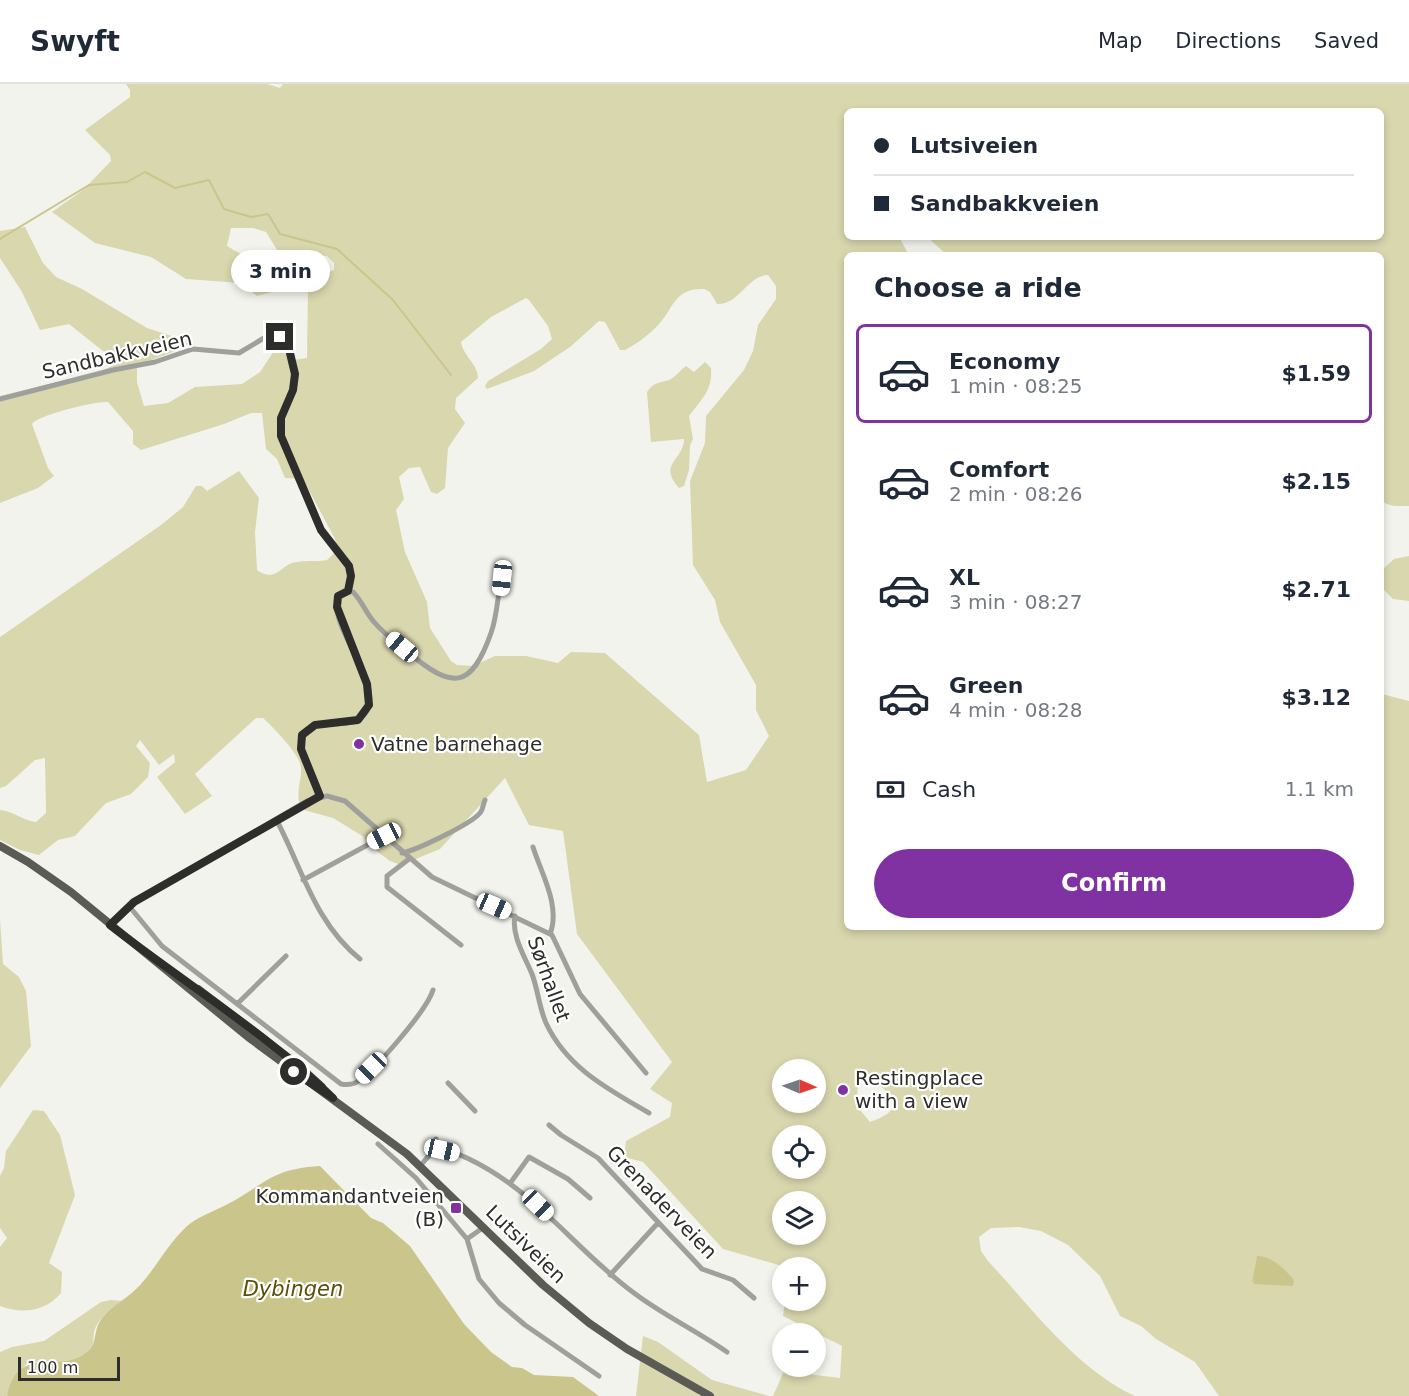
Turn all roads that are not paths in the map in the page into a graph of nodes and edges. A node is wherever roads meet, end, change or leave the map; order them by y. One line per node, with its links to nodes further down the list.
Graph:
1 (0, 399): 3 (street, Sandbakkveien)
2 (505, 566): 3 (street)
3 (348, 591): 4 (street)
4 (320, 796): 6 (street); 7 (street)
5 (485, 800): 10 (street)
6 (276, 819): 12 (street); 13 (street)
7 (384, 836): 10 (street); 12 (street)
8 (0, 846): 15 (main road, Lutsiveien)
9 (533, 847): 16 (street)
10 (402, 853): 11 (street)
11 (409, 859): 14 (street); 17 (street)
12 (303, 880): 19 (street)
13 (129, 906): 15 (street); 21 (street)
14 (515, 916): 16 (street); 25 (street, Sørhallet)
15 (110, 925): 30 (main road, Lutsiveien)
16 (550, 934): 22 (street)
17 (460, 945)
18 (286, 956): 21 (street)
19 (360, 959)
20 (433, 990): 21 (street)
21 (237, 1004)
22 (646, 1074)
23 (448, 1083): 24 (street)
24 (475, 1111)
25 (649, 1113)
26 (549, 1125): 33 (street, Grenaderveien)
27 (436, 1139): 29 (street)
28 (378, 1144): 35 (street)
29 (435, 1151): 30 (street); 31 (street)
30 (420, 1166): 34 (main road, Lutsiveien)
31 (511, 1182): 32 (street); 36 (street)
32 (590, 1198)
33 (657, 1224): 36 (street); 37 (street, Grenaderveien)
34 (484, 1227): 35 (street); 40 (main road, Lutsiveien)
35 (467, 1239): 39 (street)
36 (610, 1275): 38 (street)
37 (754, 1298)
38 (727, 1352)
39 (599, 1376)
40 (710, 1396)

